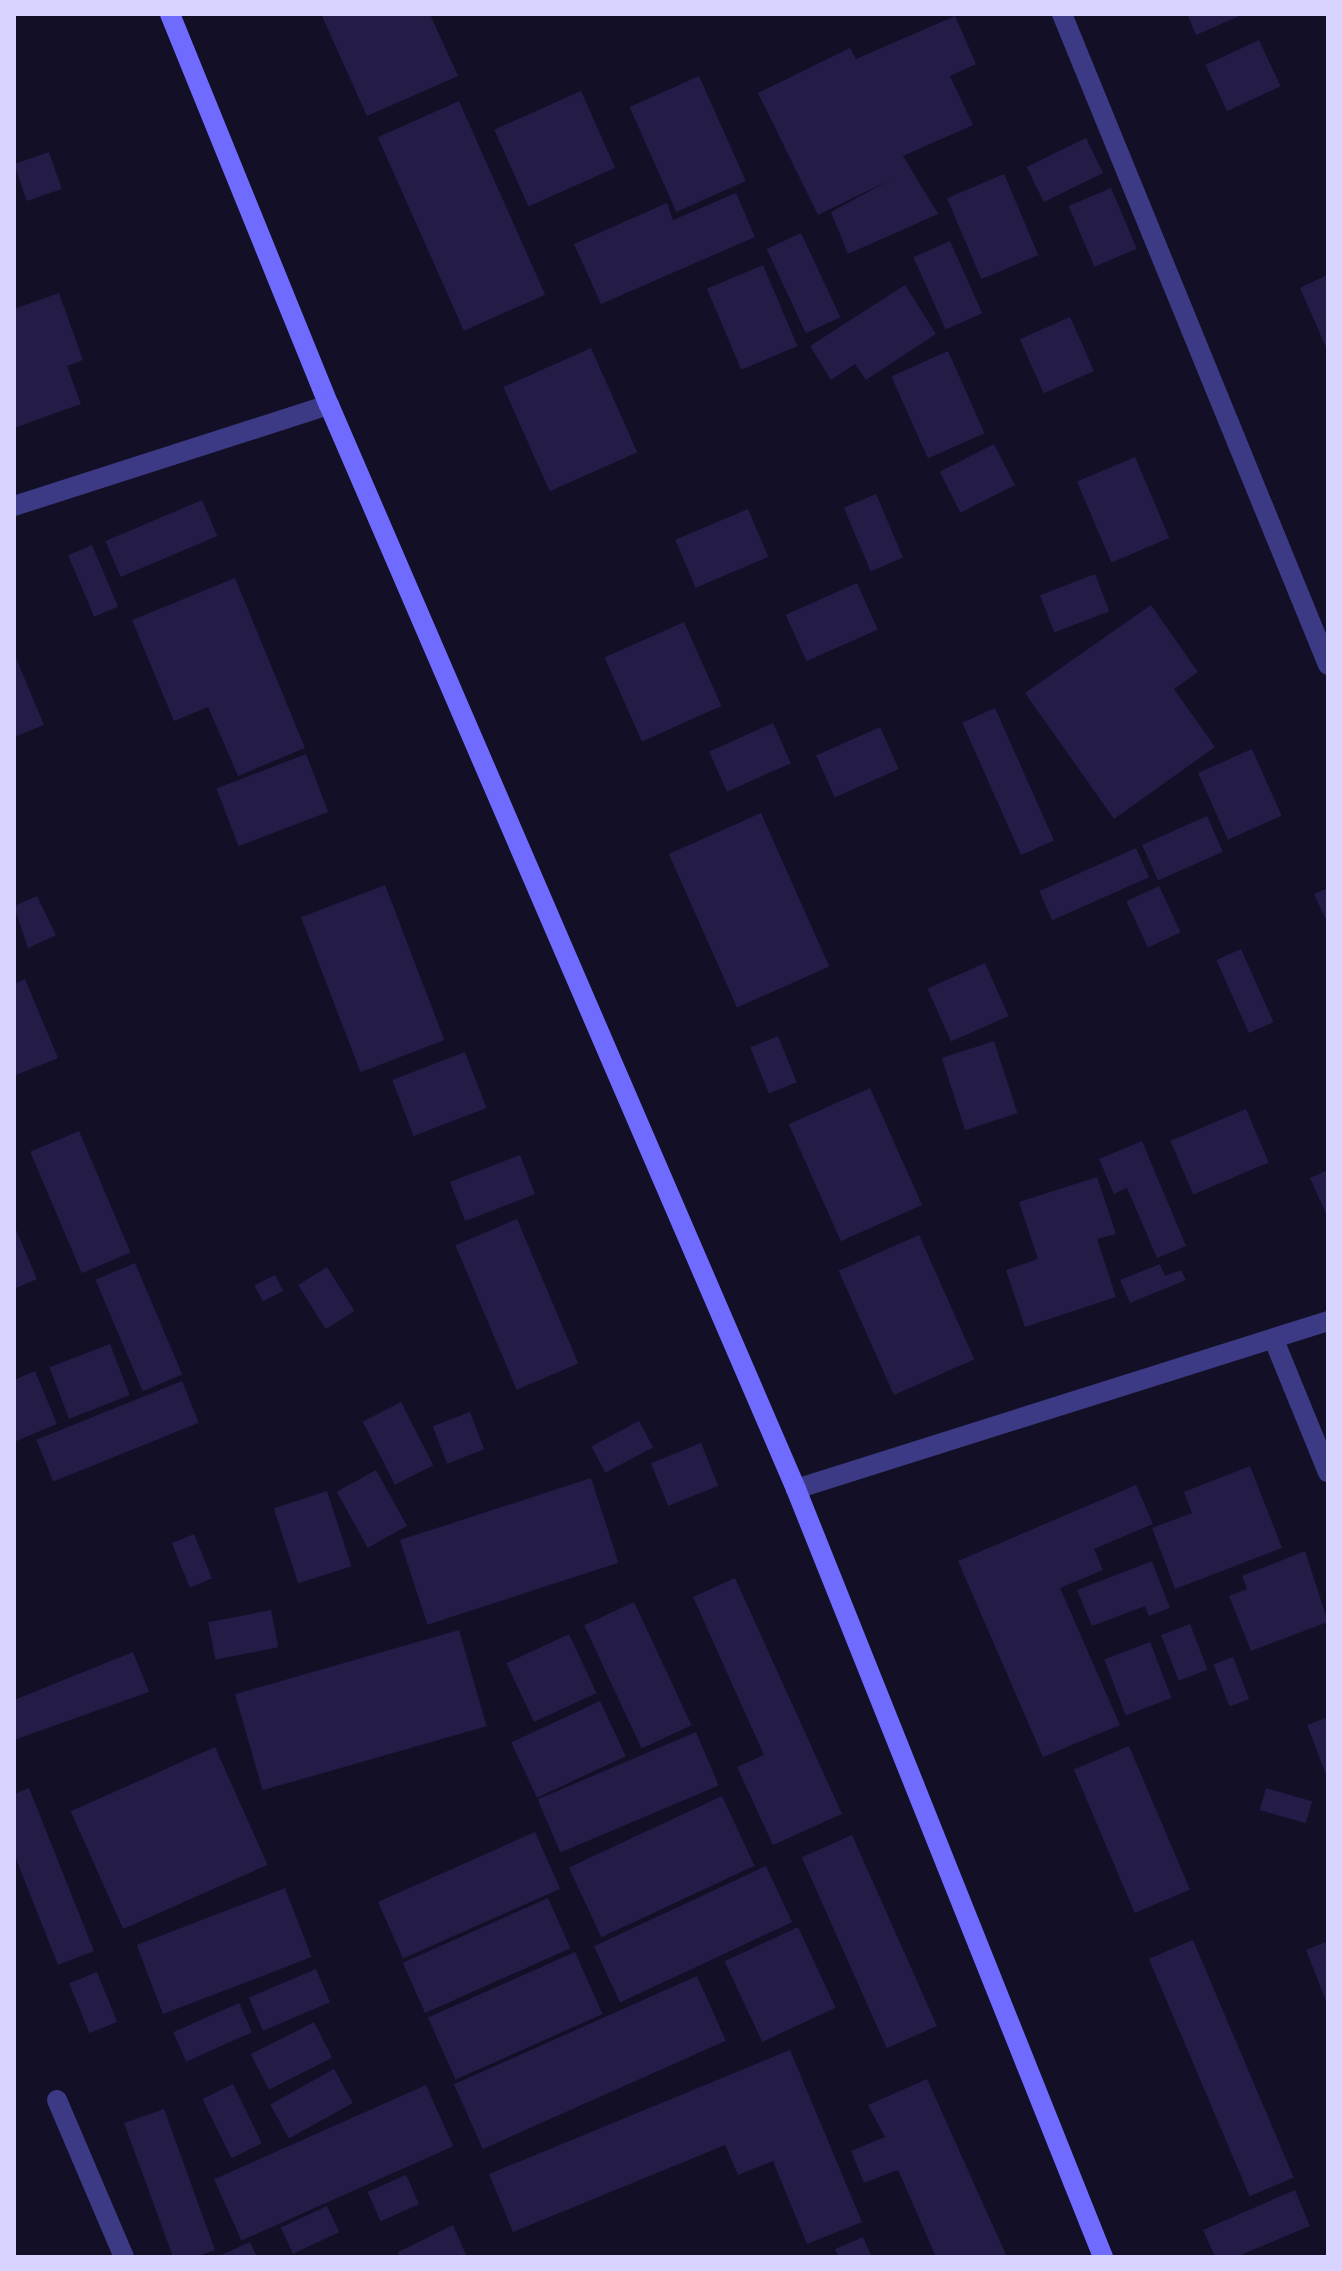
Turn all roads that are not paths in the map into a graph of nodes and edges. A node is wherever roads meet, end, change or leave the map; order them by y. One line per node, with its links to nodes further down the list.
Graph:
1 (170, 14): 3 (main road)
2 (1062, 14): 5 (street)
3 (329, 405): 4 (street); 9 (main road)
4 (14, 506)
5 (1328, 665)
6 (1328, 1321): 7 (street)
7 (1274, 1340): 8 (street); 9 (street)
8 (1328, 1472)
9 (796, 1489): 12 (main road)
10 (57, 2100): 11 (street)
11 (124, 2257)
12 (1103, 2257)

